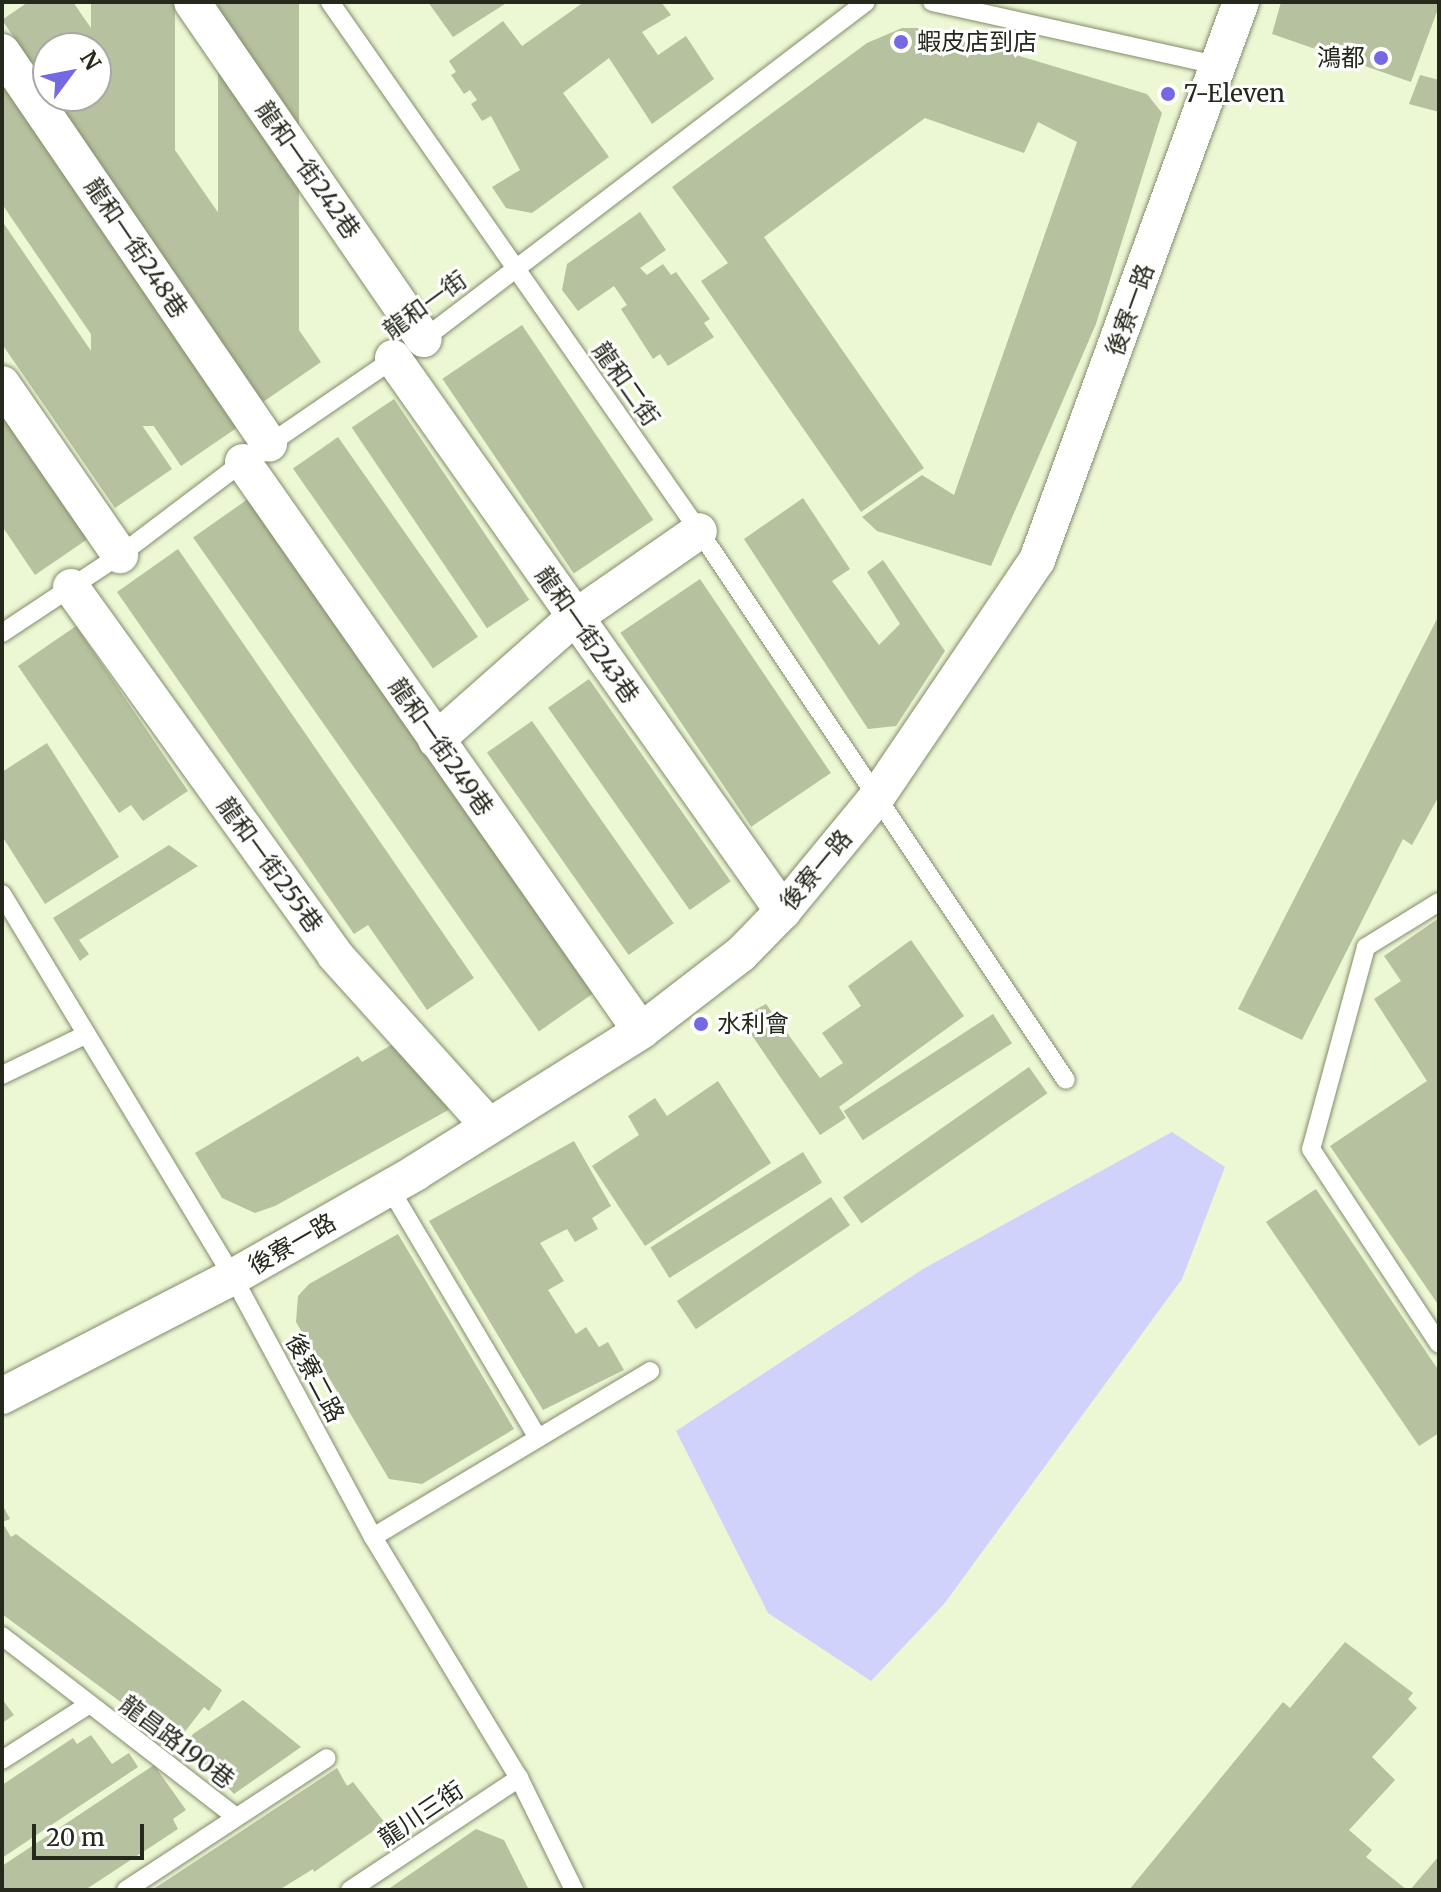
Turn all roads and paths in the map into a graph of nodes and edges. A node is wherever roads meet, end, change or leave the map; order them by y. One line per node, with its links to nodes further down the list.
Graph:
1 (192, 2): 9 (street, 龍和一街242巷)
2 (330, 2): 8 (lane, 龍和二街)
3 (866, 2): 8 (lane, 龍和一街)
4 (932, 2): 7 (lane)
5 (1241, 2): 7 (street, 後寮一路)
6 (2, 52): 12 (street, 龍和一街248巷)
7 (1220, 66): 19 (street, 後寮一路)
8 (516, 268): 9 (lane, 龍和一街); 13 (lane, 龍和二街)
9 (424, 339): 10 (lane, 龍和一街)
10 (393, 358): 12 (lane, 龍和一街); 16 (street, 龍和一街243巷)
11 (2, 384): 14 (street)
12 (256, 453): 14 (lane, 龍和一街); 18 (street, 龍和一街249巷)
13 (699, 531): 16 (street); 19 (lane, 龍和二街)
14 (120, 555): 15 (lane, 龍和一街)
15 (71, 587): 17 (lane, 龍和一街); 27 (street, 龍和一街255巷)
16 (574, 618): 18 (street); 22 (street, 龍和一街243巷)
17 (2, 633)
18 (436, 740): 23 (street, 龍和一街249巷)
19 (876, 798): 22 (street, 後寮一路); 26 (lane, 龍和二街)
20 (2, 894): 24 (lane, 後寮二路)
21 (1439, 902): 30 (lane)
22 (783, 911): 23 (street, 後寮一路)
23 (641, 1031): 27 (street, 後寮一路)
24 (85, 1035): 25 (lane); 29 (lane, 後寮二路)
25 (2, 1075)
26 (1066, 1080)
27 (489, 1126): 28 (street, 後寮一路)
28 (389, 1187): 29 (street, 後寮一路); 33 (lane)
29 (233, 1277): 32 (street, 後寮一路); 34 (lane, 後寮二路)
30 (1439, 1344)
31 (650, 1371): 33 (lane)
32 (2, 1396)
33 (538, 1438): 34 (lane)
34 (373, 1537): 39 (lane, 後寮二路)
35 (2, 1636): 36 (lane, 龍昌路190巷)
36 (88, 1705): 38 (lane, 龍昌路190巷); 40 (lane, 龍昌路190巷)
37 (327, 1758): 40 (lane, 龍昌路190巷)
38 (2, 1760)
39 (519, 1778): 42 (lane, 龍川三街); 43 (lane, 後寮二路)
40 (236, 1817): 41 (lane, 龍昌路190巷)
41 (126, 1890)
42 (350, 1890)
43 (574, 1890)

